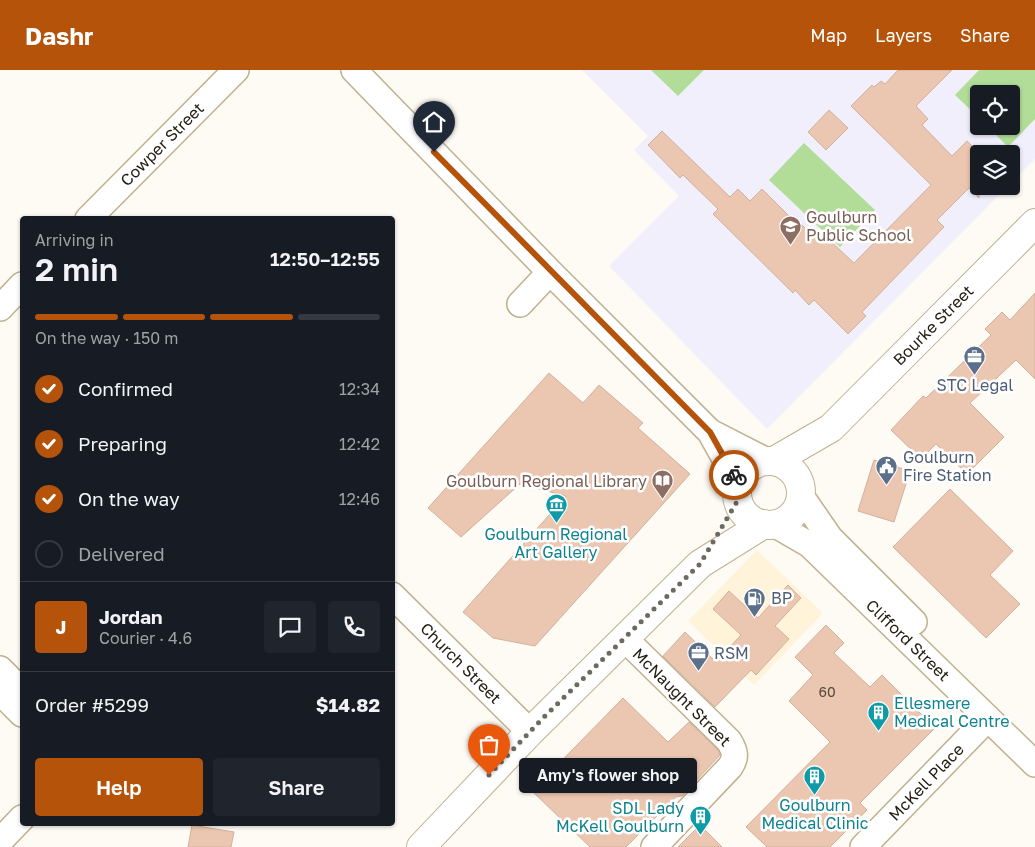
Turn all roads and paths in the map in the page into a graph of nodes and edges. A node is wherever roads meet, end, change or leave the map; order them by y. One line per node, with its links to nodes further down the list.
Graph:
1 (236, 70): 3 (street, Cowper Street)
2 (354, 70): 5 (street)
3 (91, 216)
4 (1035, 223): 9 (main road, Bourke Street)
5 (550, 272): 7 (street); 10 (street)
6 (20, 287): 8 (street)
7 (520, 304)
8 (0, 308)
9 (831, 428): 11 (main road, Bourke Street); 12 (main road, Bourke Street)
10 (710, 432): 11 (street); 13 (street)
11 (771, 461): 12 (main road); 13 (main road)
12 (801, 491): 14 (main road); 18 (street, Clifford Street)
13 (738, 492): 14 (main road); 15 (main road)
14 (769, 524): 15 (main road); 18 (street, Clifford Street)
15 (700, 564): 17 (main road)
16 (395, 598): 22 (street, Church Street)
17 (624, 638): 22 (main road); 28 (street, McNaught Street)
18 (967, 685): 21 (street, Clifford Street)
19 (9, 687): 20 (street)
20 (20, 710)
21 (996, 717): 23 (street, Clifford Street); 24 (street, Clifford Street); 29 (street, McKell Place)
22 (530, 732): 27 (main road)
23 (1035, 741)
24 (1035, 764)
25 (20, 820): 26 (street)
26 (0, 841)
27 (422, 847)
28 (654, 847)
29 (863, 847)

